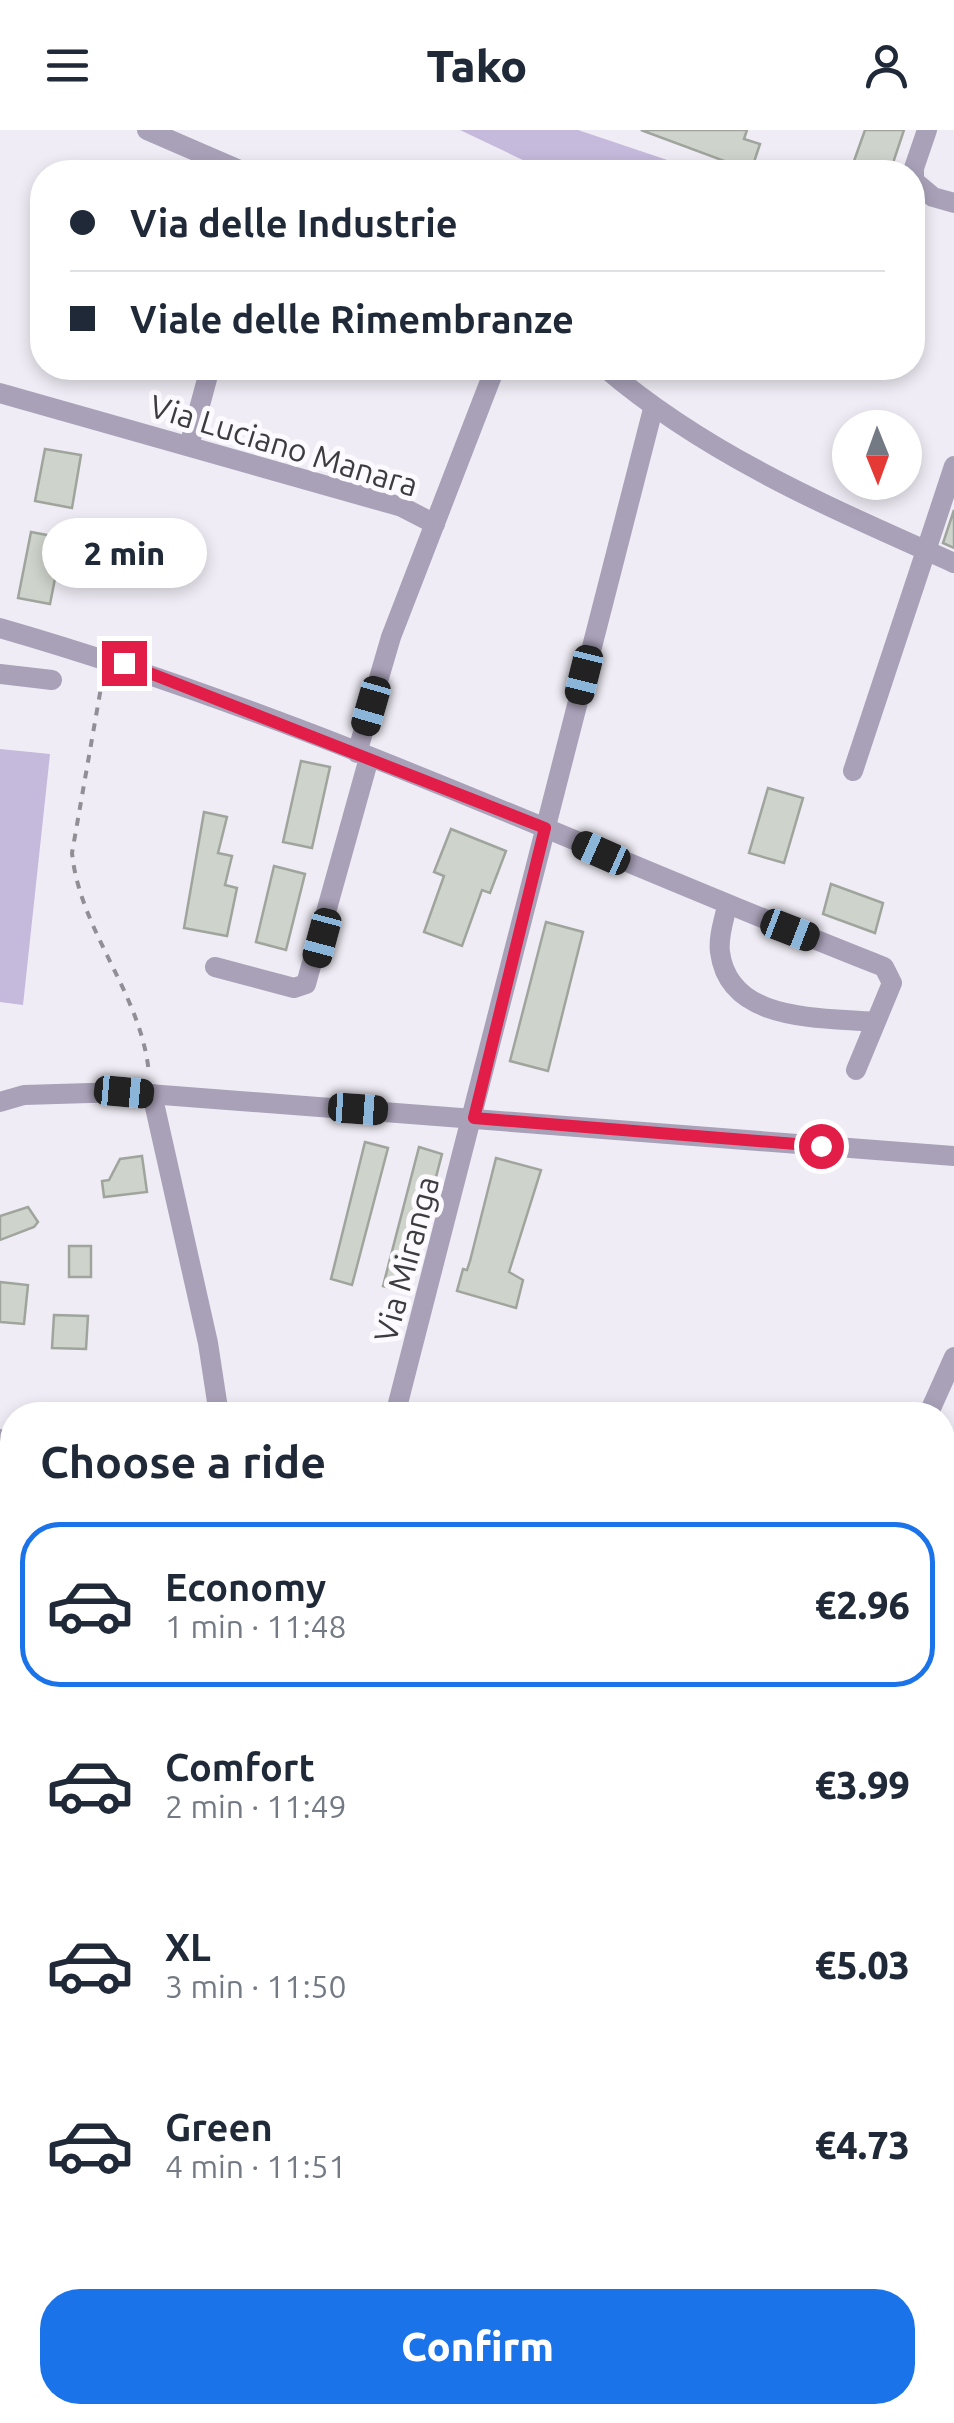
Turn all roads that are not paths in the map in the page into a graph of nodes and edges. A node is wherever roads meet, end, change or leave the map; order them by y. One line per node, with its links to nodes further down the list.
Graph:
1 (147, 130): 3 (street)
2 (927, 130): 4 (street)
3 (216, 160)
4 (917, 160)
5 (925, 191): 6 (street)
6 (954, 203)
7 (207, 380): 12 (street)
8 (490, 380): 14 (street)
9 (619, 380): 11 (street)
10 (0, 393): 12 (street, Via Luciano Manara)
11 (653, 409): 15 (street); 22 (street, Via Miranga)
12 (189, 446): 14 (street, Via Luciano Manara)
13 (954, 466): 15 (street)
14 (435, 524): 20 (street)
15 (923, 549): 16 (street); 21 (street)
16 (954, 563)
17 (0, 628): 20 (street)
18 (0, 674): 19 (street)
19 (52, 680)
20 (363, 756): 22 (street); 24 (street)
21 (853, 771)
22 (545, 828): 23 (street); 29 (street, Via Miranga)
23 (727, 906): 25 (street); 25 (street)
24 (215, 967)
25 (874, 1022): 26 (street)
26 (856, 1070)
27 (157, 1094): 28 (street); 29 (street); 32 (street)
28 (0, 1102)
29 (474, 1118): 30 (street); 33 (street, Via Miranga)
30 (954, 1156)
31 (954, 1358): 34 (street)
32 (217, 1402)
33 (398, 1402)
34 (934, 1402)

